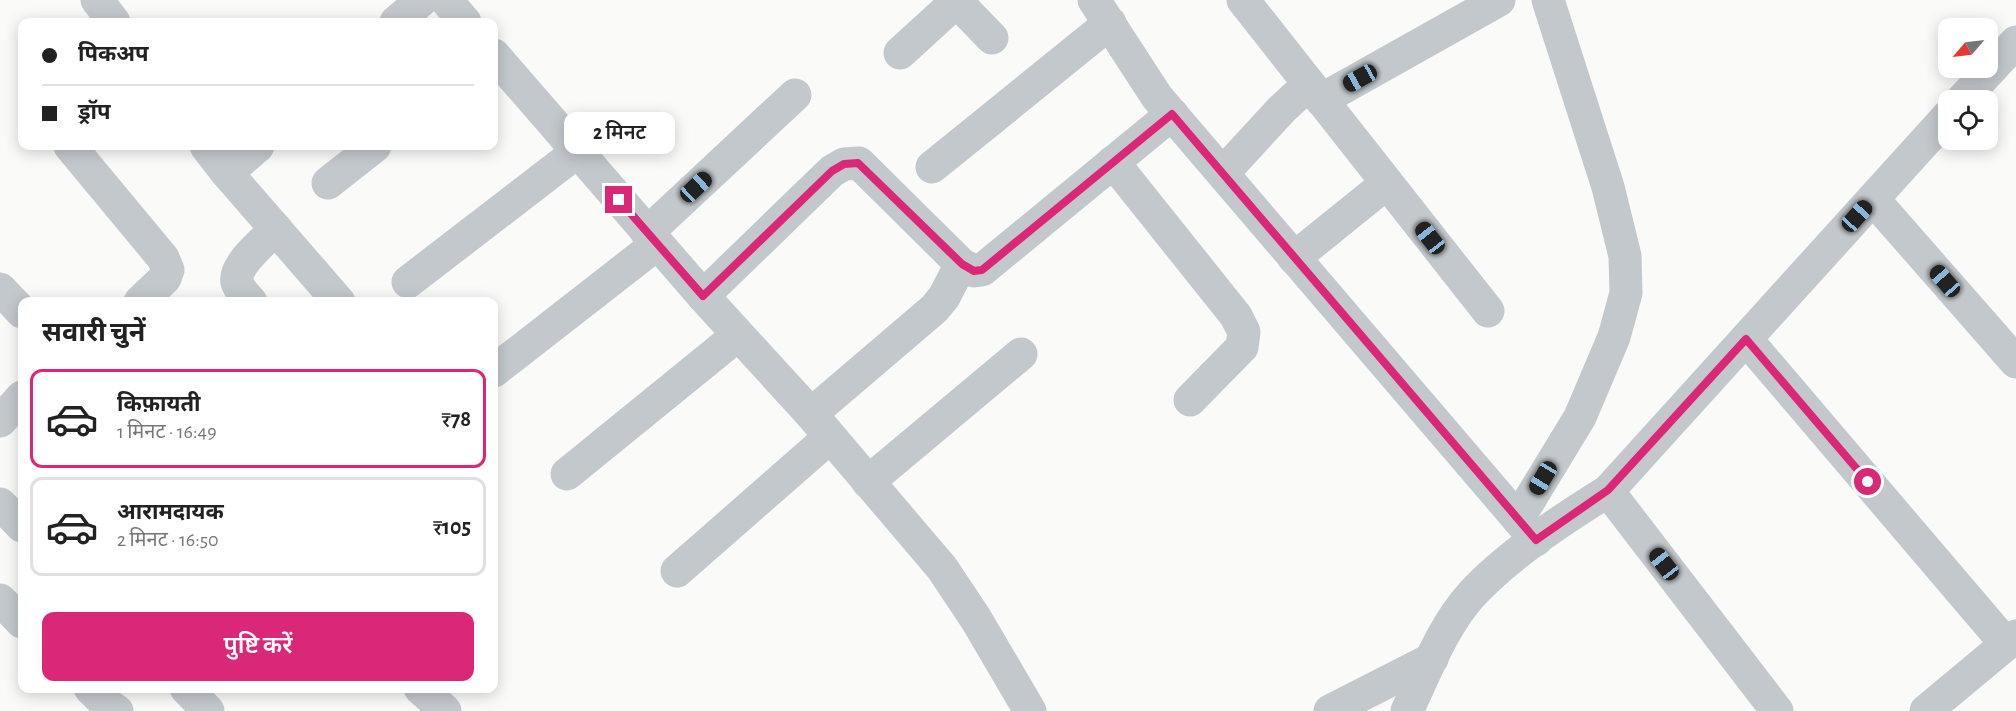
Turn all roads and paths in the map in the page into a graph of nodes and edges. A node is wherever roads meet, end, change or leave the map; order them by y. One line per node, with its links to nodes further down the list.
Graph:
1 (422, 0): 8 (street)
2 (446, 0): 9 (street)
3 (1243, 0): 15 (street)
4 (1498, 0): 15 (street)
5 (1548, 0): 57 (street)
6 (958, 1): 10 (street); 12 (street)
7 (1102, 12): 17 (street); 25 (street)
8 (401, 18)
9 (462, 18)
10 (992, 38)
11 (2016, 42): 14 (street)
12 (900, 53)
13 (498, 60): 23 (street)
14 (1971, 90)
15 (1315, 92): 27 (street); 29 (street)
16 (795, 95): 32 (street)
17 (1172, 114): 24 (street); 27 (street)
18 (1938, 127): 30 (street)
19 (73, 150): 38 (street)
20 (209, 150): 26 (street)
21 (253, 150): 26 (street)
22 (370, 150): 28 (street)
23 (577, 152): 32 (street); 35 (street)
24 (1113, 162): 34 (street); 48 (street)
25 (932, 167)
26 (227, 173): 31 (street)
27 (1222, 173): 33 (street)
28 (328, 183)
29 (1387, 183): 33 (street); 42 (street)
30 (1873, 199): 44 (street); 46 (street)
31 (276, 229): 39 (street); 40 (street)
32 (652, 238): 37 (street); 47 (street)
33 (1294, 258): 57 (street)
34 (962, 264): 37 (street); 51 (street)
35 (408, 282)
36 (0, 289): 41 (street)
37 (703, 296): 43 (street)
38 (145, 297)
39 (247, 297)
40 (335, 297)
41 (18, 308)
42 (1488, 311)
43 (738, 335): 51 (street); 52 (street)
44 (1746, 339): 54 (street); 61 (street)
45 (1021, 354): 53 (street)
46 (2016, 362)
47 (498, 368)
48 (1190, 400)
49 (18, 401): 50 (street)
50 (0, 421)
51 (821, 426): 53 (street); 58 (street)
52 (567, 474)
53 (868, 482): 67 (street)
54 (1608, 490): 57 (street); 70 (street)
55 (0, 504): 56 (street)
56 (18, 522)
57 (1527, 530): 62 (street)
58 (677, 571)
59 (0, 600): 60 (street)
60 (18, 618)
61 (2011, 640): 71 (street)
62 (1432, 659): 68 (street); 69 (street)
63 (191, 693): 65 (street)
64 (425, 693): 66 (street)
65 (208, 711)
66 (445, 711)
67 (1030, 711)
68 (1330, 711)
69 (1407, 711)
70 (1777, 711)
71 (1926, 711)

